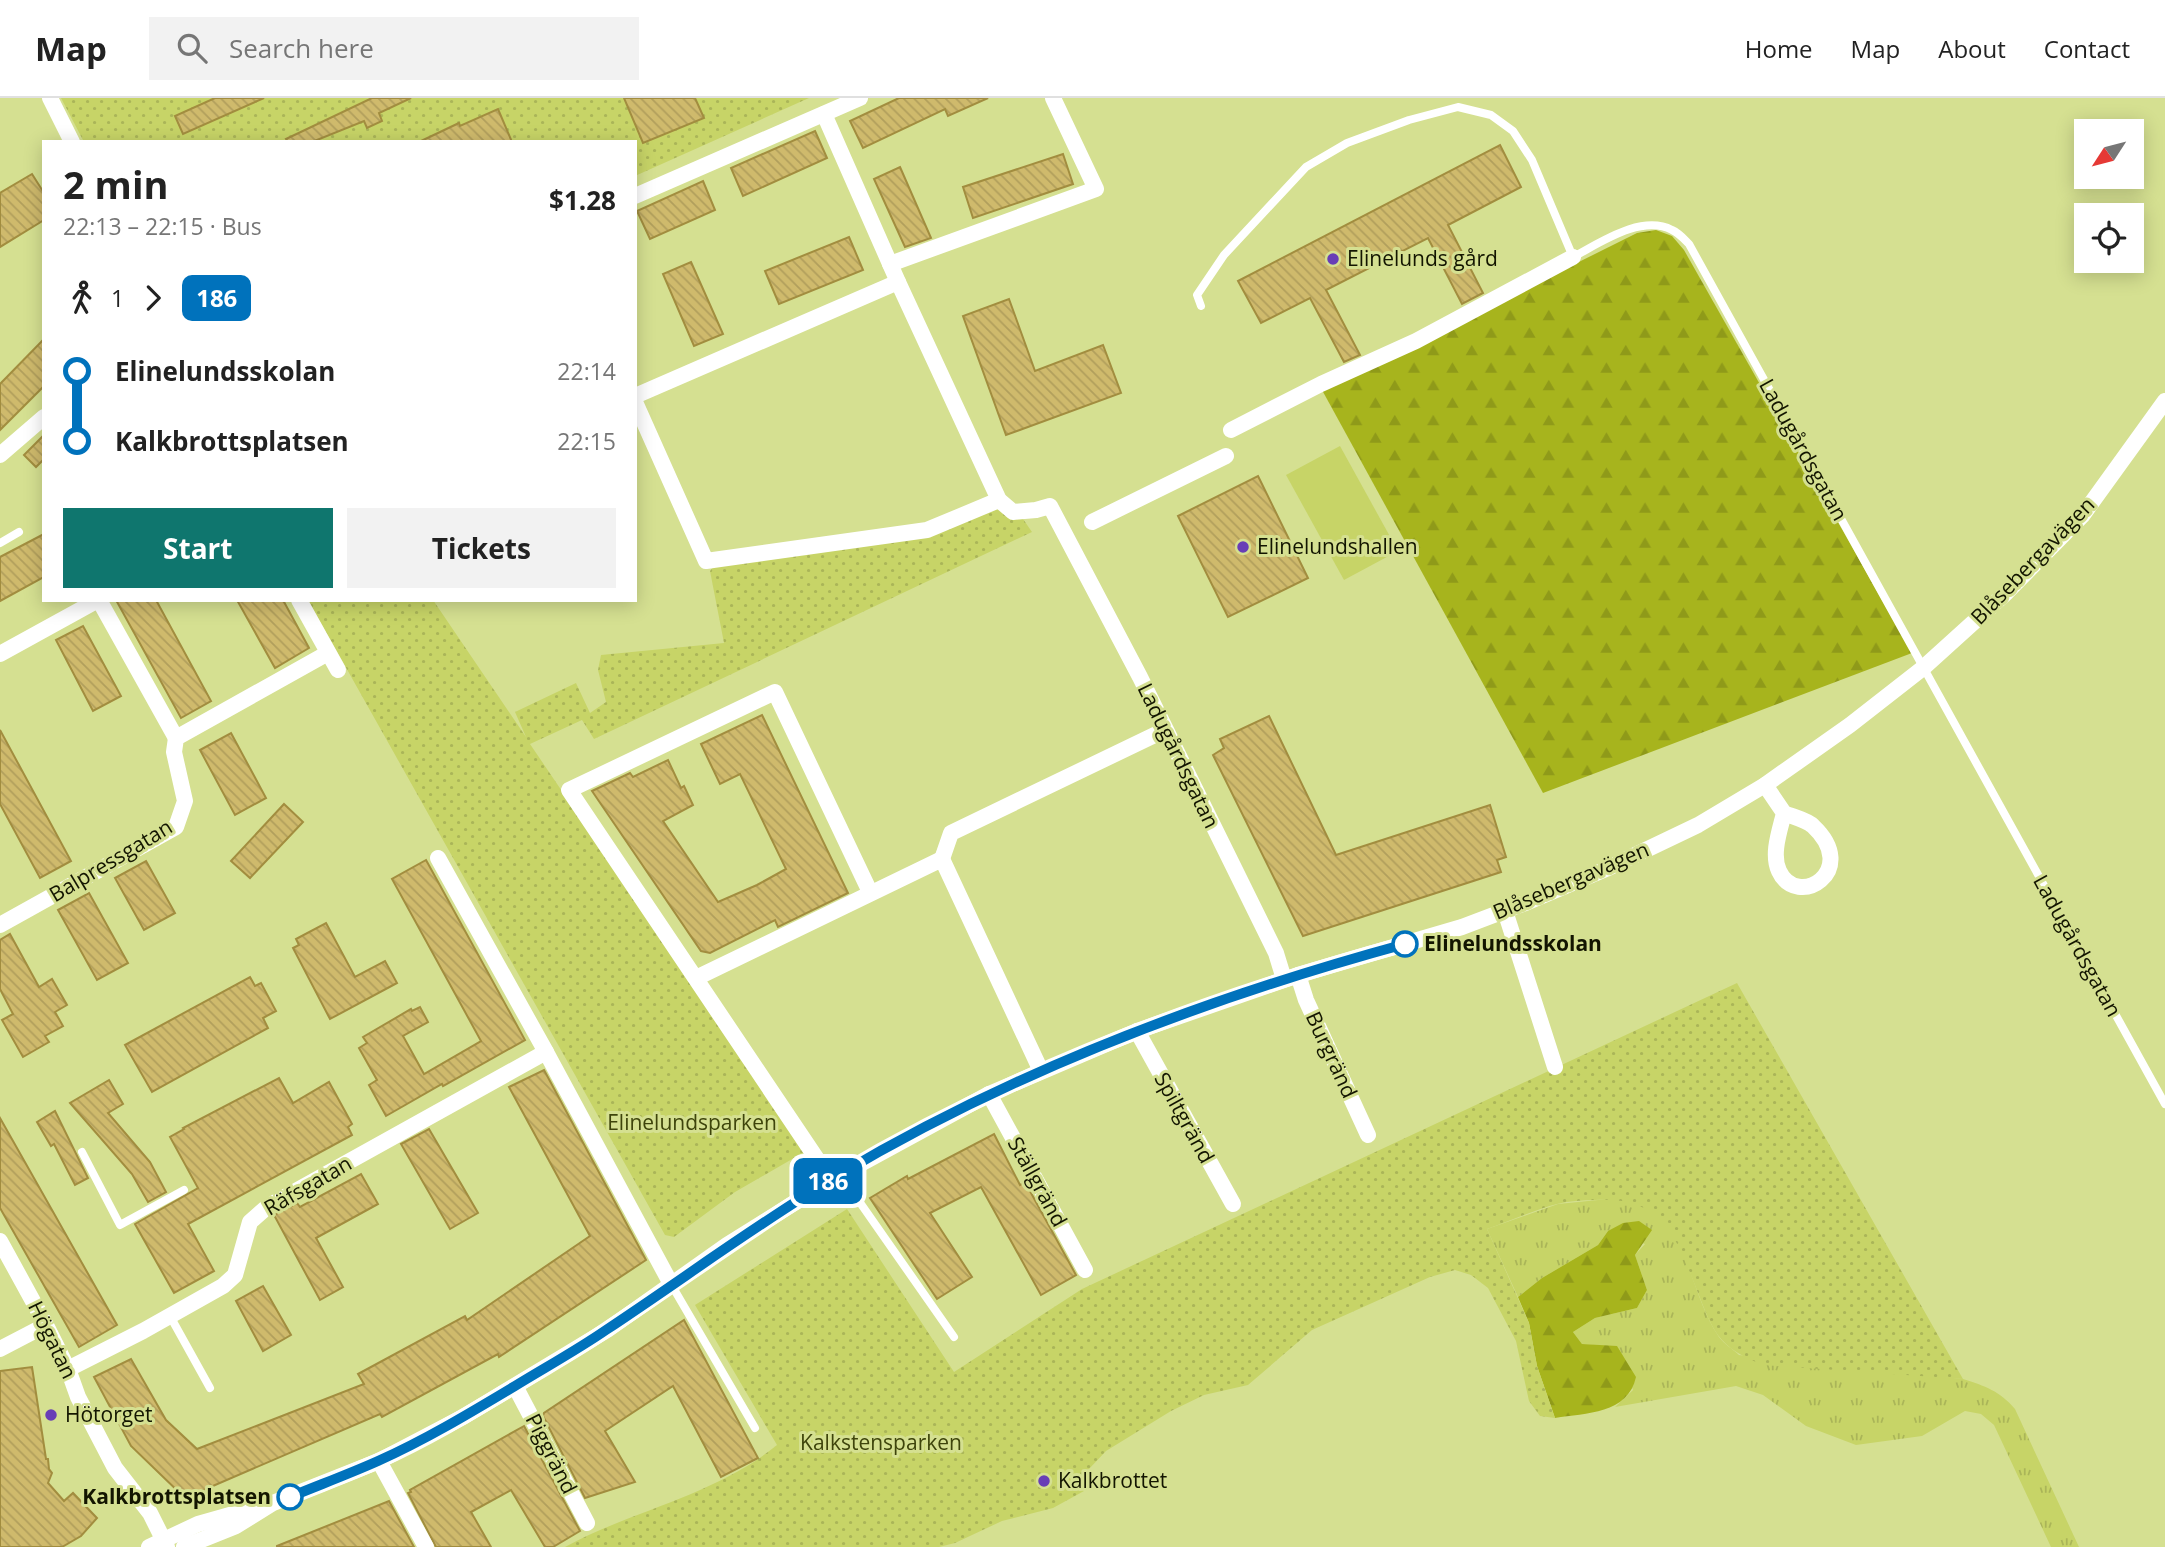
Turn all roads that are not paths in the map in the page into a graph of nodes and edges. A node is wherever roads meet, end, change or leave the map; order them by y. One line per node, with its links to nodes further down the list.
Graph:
1 (50, 98): 5 (street)
2 (860, 98): 4 (street)
3 (1053, 98): 8 (street)
4 (824, 114): 6 (street); 8 (street)
5 (71, 140)
6 (637, 195)
7 (1573, 257): 10 (lane); 16 (street, Ladugårdsgatan); 28 (lane, Ladugårdsgatan)
8 (890, 264): 9 (street)
9 (898, 282): 11 (street); 19 (street)
10 (1201, 306)
11 (637, 395)
12 (2165, 401): 28 (street, Blåsebergavägen)
13 (637, 411): 15 (street)
14 (42, 418): 17 (street)
15 (641, 428): 19 (street)
16 (1231, 430)
17 (0, 455)
18 (1226, 456): 20 (street)
19 (999, 500): 30 (street, Ladugårdsgatan)
20 (1092, 522)
21 (19, 532): 22 (lane)
22 (0, 543)
23 (94, 602): 26 (street)
24 (99, 602): 31 (street)
25 (300, 602): 27 (street)
26 (0, 653)
27 (328, 653): 29 (street); 31 (street)
28 (1923, 668): 32 (street, Blåsebergavägen); 46 (lane, Ladugårdsgatan)
29 (338, 670)
30 (1165, 730): 35 (street); 39 (street, Ladugårdsgatan)
31 (176, 738): 38 (street, Balpressgatan)
32 (1765, 785): 33 (street); 37 (street, Blåsebergavägen)
33 (1784, 813): 33 (street)
34 (438, 858): 42 (street)
35 (942, 859): 36 (street); 44 (street)
36 (870, 892): 40 (street); 40 (street)
37 (1505, 911): 39 (street, Blåsebergavägen); 43 (street)
38 (0, 925)
39 (1291, 977): 41 (street, Blåsebergavägen); 47 (street, Burgränd)
40 (696, 978): 49 (street)
41 (1137, 1031): 44 (street, Blåsebergavägen); 51 (street, Spiltgränd)
42 (546, 1052): 54 (street); 55 (street, Räfsgatan)
43 (1555, 1067)
44 (1041, 1071): 45 (street, Blåsebergavägen)
45 (989, 1094): 49 (street, Blåsebergavägen); 53 (street, Ställgränd)
46 (2165, 1104)
47 (1368, 1135)
48 (82, 1152): 50 (lane)
49 (835, 1177): 54 (street, Blåsebergavägen); 57 (lane)
50 (184, 1190)
51 (1233, 1204)
52 (0, 1241): 56 (street, Högatan)
53 (1085, 1270)
54 (671, 1284): 60 (street, Blåsebergavägen); 62 (lane)
55 (170, 1316): 59 (street, Räfsgatan); 61 (lane)
56 (46, 1325): 58 (street); 59 (street, Högatan)
57 (954, 1337)
58 (0, 1349)
59 (68, 1369): 66 (street, Högatan)
60 (515, 1386): 63 (street, Blåsebergavägen); 65 (street, Piggränd)
61 (210, 1388)
62 (755, 1428)
63 (379, 1461): 64 (street, Blåsebergavägen); 68 (street)
64 (274, 1503): 66 (street, Blåsebergavägen); 67 (street, Blåsebergavägen)
65 (587, 1523)
66 (160, 1545)
67 (184, 1547)
68 (426, 1547)

